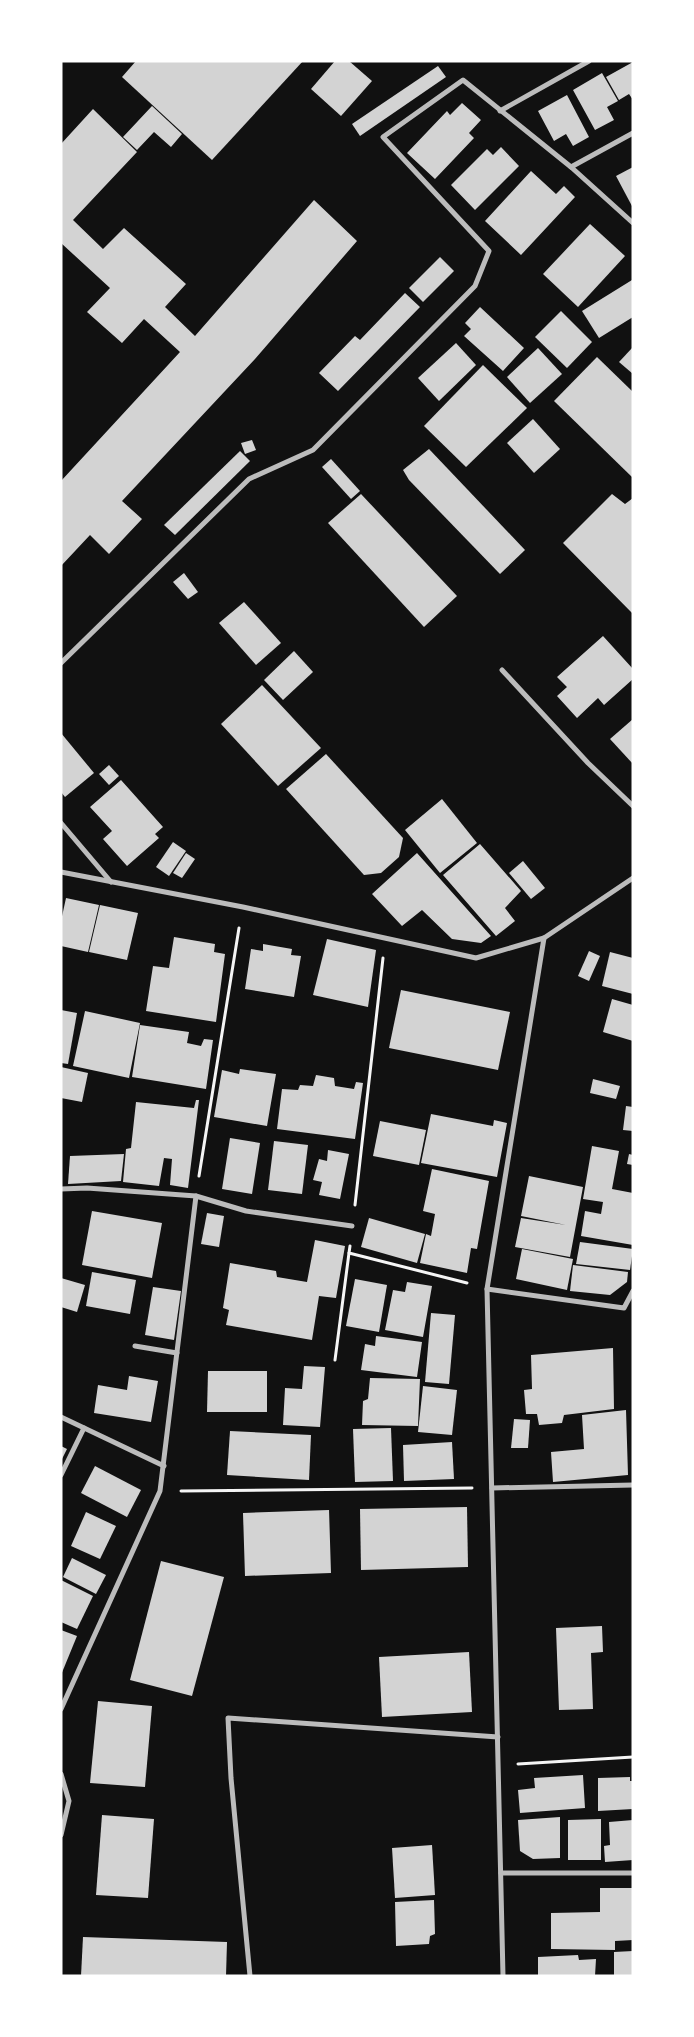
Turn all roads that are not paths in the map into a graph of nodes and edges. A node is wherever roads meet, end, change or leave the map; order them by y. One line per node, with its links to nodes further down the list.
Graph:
1 (589, 61): 2 (street)
2 (500, 112): 4 (street); 6 (street)
3 (633, 134): 4 (street)
4 (571, 167): 5 (street)
5 (633, 223)
6 (61, 663)
7 (502, 670): 8 (street)
8 (633, 806)
9 (61, 823): 12 (street)
10 (61, 872): 12 (street)
11 (633, 878): 13 (street)
12 (110, 882): 13 (street)
13 (544, 938): 17 (street)
14 (61, 1189): 15 (street)
15 (196, 1196): 16 (street); 20 (street)
16 (352, 1226)
17 (487, 1288): 18 (street); 26 (street)
18 (633, 1291)
19 (136, 1346): 20 (street)
20 (177, 1353): 23 (street)
21 (61, 1417): 22 (street)
22 (84, 1428): 23 (street); 24 (street)
23 (164, 1466): 27 (street)
24 (61, 1475)
25 (633, 1485): 26 (street)
26 (492, 1488): 28 (street)
27 (61, 1709)
28 (498, 1737): 31 (street); 33 (street)
29 (61, 1774): 30 (street)
30 (61, 1835)
31 (501, 1873): 32 (street); 34 (street)
32 (633, 1873)
33 (250, 1976)
34 (504, 1976)

